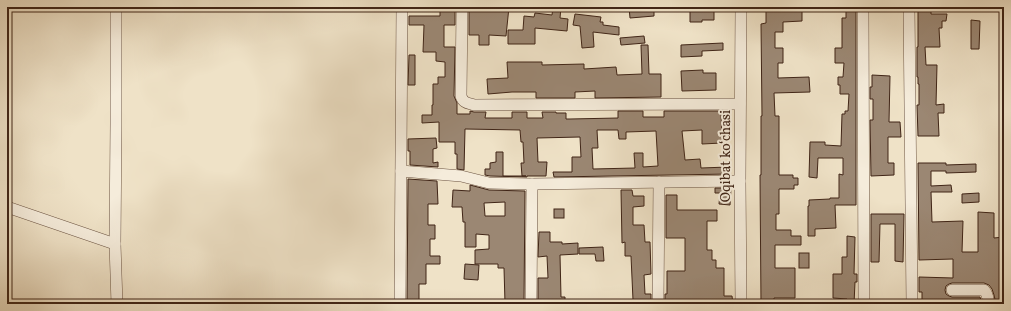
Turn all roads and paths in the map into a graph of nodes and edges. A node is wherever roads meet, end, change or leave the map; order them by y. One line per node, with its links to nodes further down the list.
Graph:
1 (116, 7): 13 (street)
2 (402, 7): 8 (street)
3 (462, 7): 7 (street)
4 (741, 7): 7 (street, Oqibat koʻchasi)
5 (863, 7): 20 (street)
6 (909, 7): 21 (street)
7 (740, 104): 9 (street, Oqibat koʻchasi)
8 (401, 171): 11 (street); 16 (street)
9 (740, 181): 10 (street); 19 (street, Oqibat koʻchasi)
10 (658, 182): 11 (street); 18 (street)
11 (532, 184): 17 (street)
12 (7, 207): 13 (street)
13 (115, 244): 15 (street)
14 (952, 290): 22 (street)
15 (117, 304)
16 (400, 304)
17 (531, 304)
18 (658, 304)
19 (741, 304)
20 (864, 304)
21 (912, 304)
22 (989, 304)

